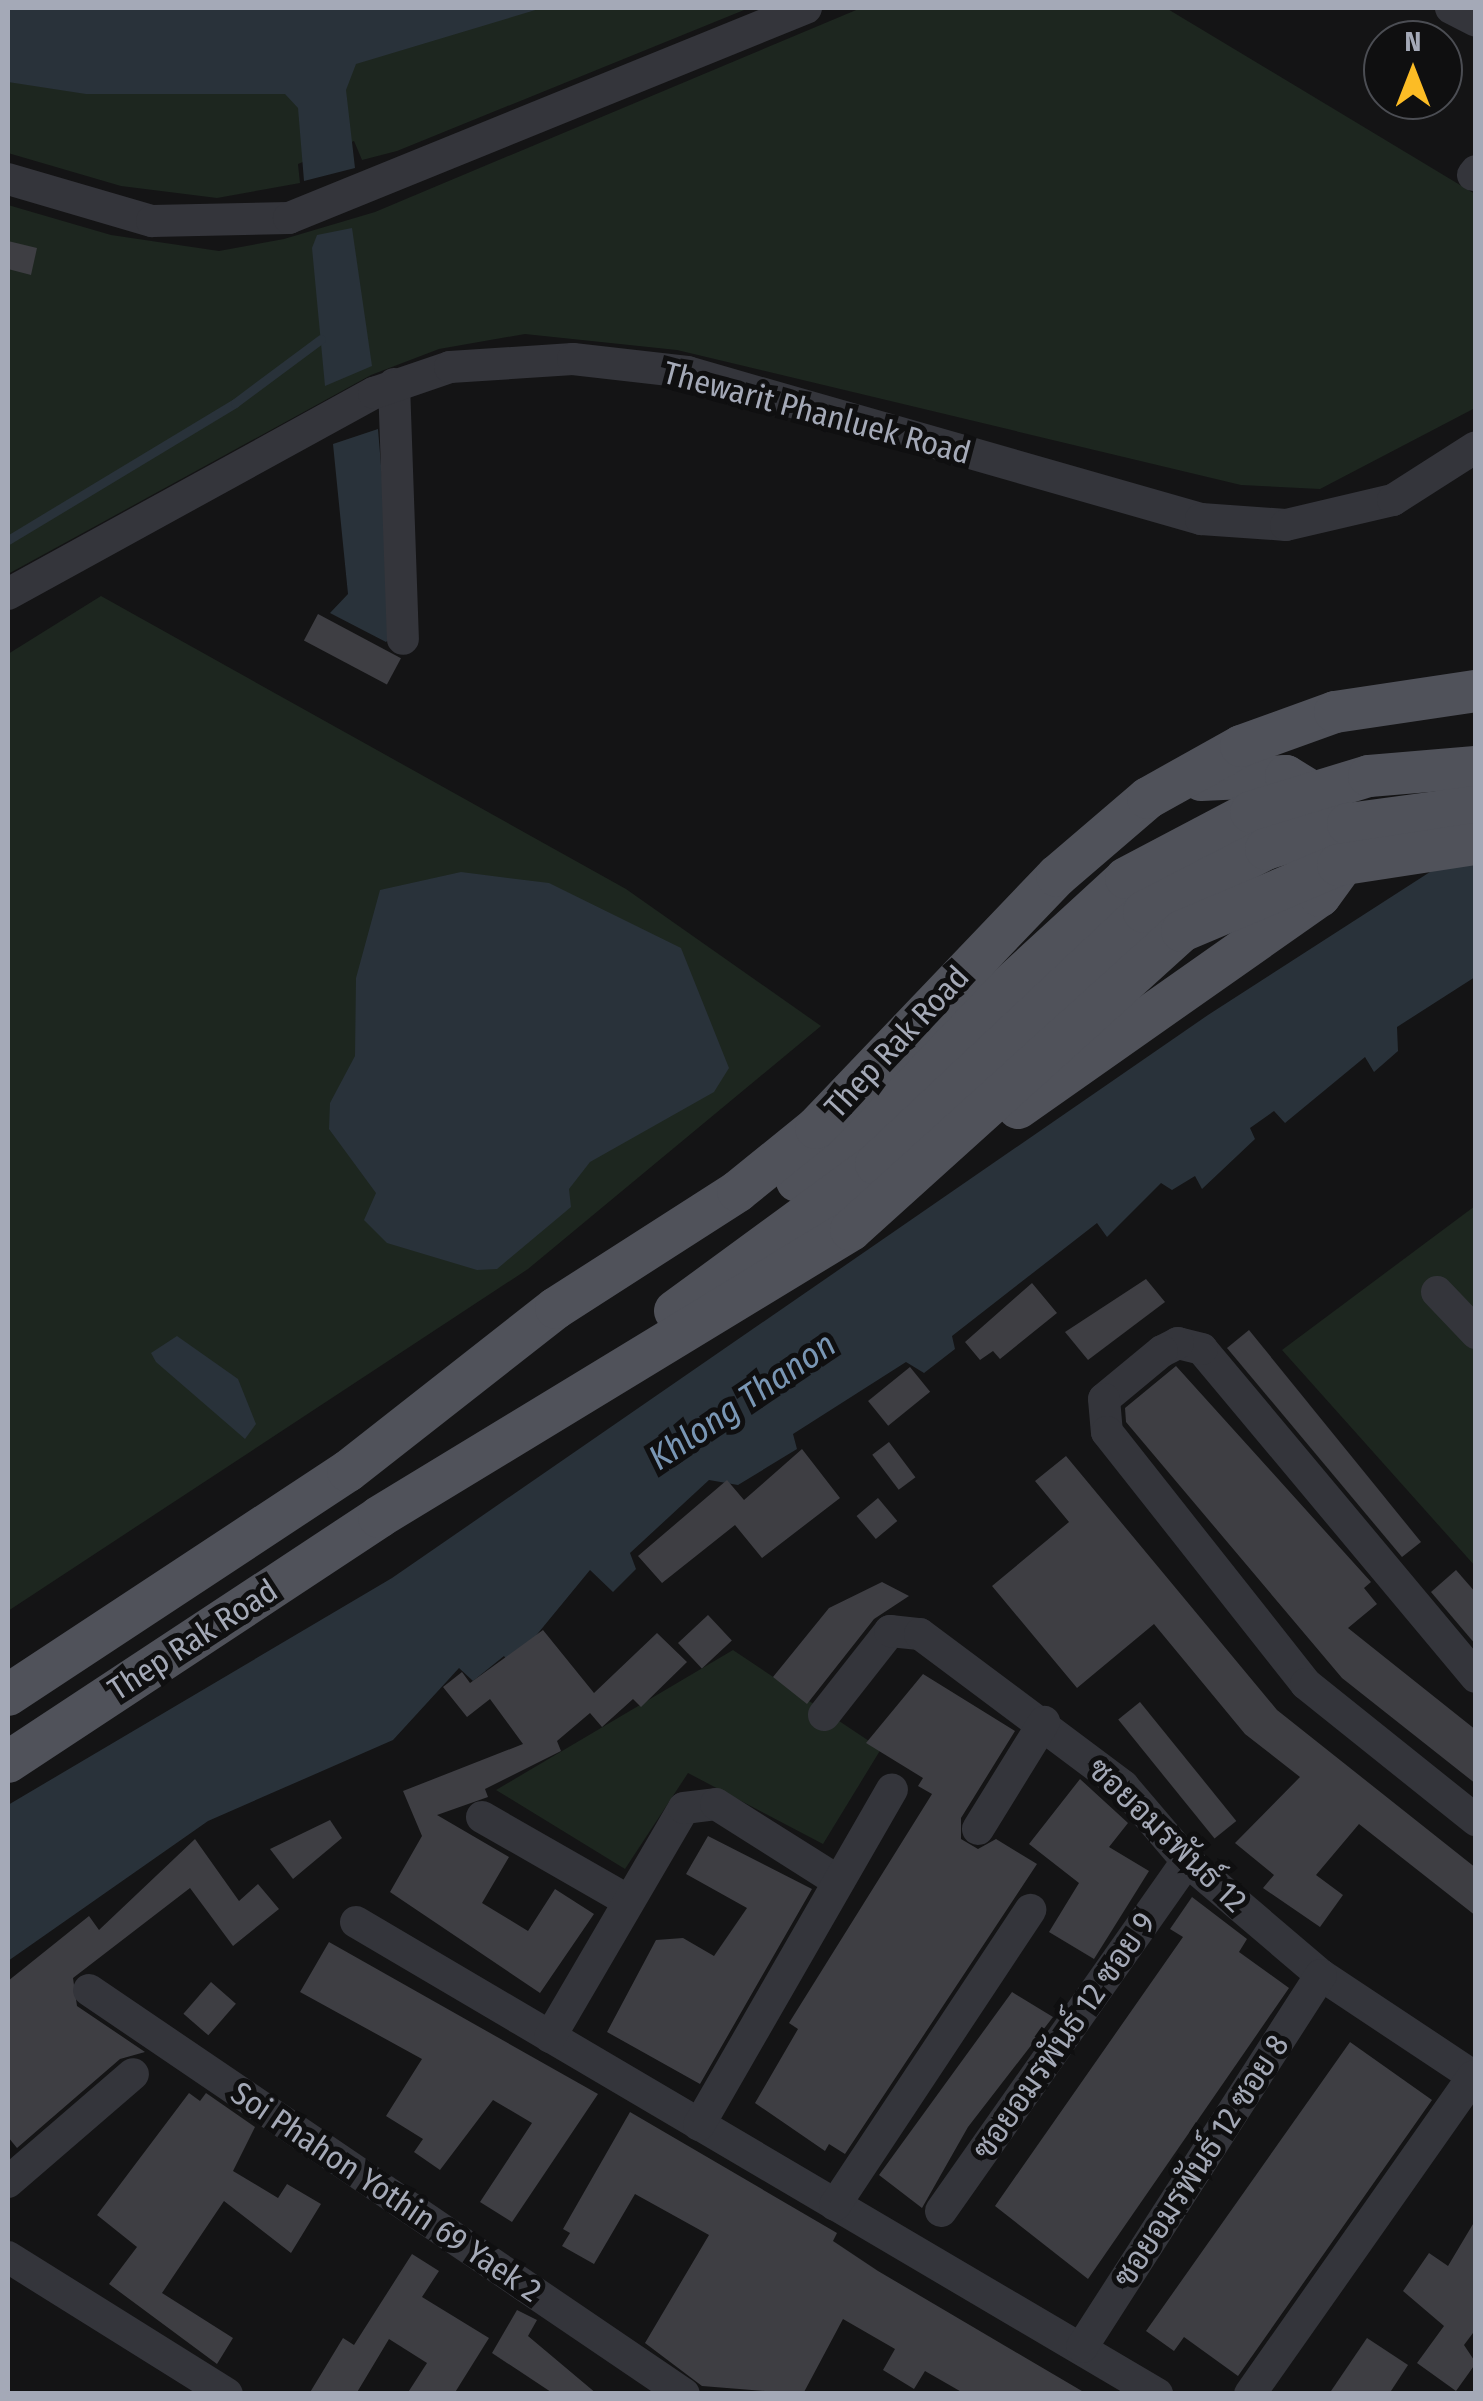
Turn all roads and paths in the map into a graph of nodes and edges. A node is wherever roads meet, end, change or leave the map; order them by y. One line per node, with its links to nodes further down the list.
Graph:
1 (806, 8): 4 (street)
2 (1451, 8): 3 (street)
3 (1476, 21)
4 (8, 179)
5 (384, 389): 6 (street, Thewarit Phanluek Road); 7 (street, Thewarit Phanluek Road); 8 (street)
6 (1476, 448)
7 (8, 594)
8 (403, 639)
9 (1476, 692): 11 (main road, Thep Rak Road)
10 (1476, 767): 17 (main road, Thep Rak Road)
11 (1148, 798): 14 (main road); 18 (main road, Thep Rak Road)
12 (1476, 808): 17 (main road, Thep Rak Road)
13 (1476, 844): 14 (main road, Thep Rak Road)
14 (920, 1173): 19 (main road, Thep Rak Road)
15 (1437, 1292): 16 (street)
16 (1476, 1333)
17 (582, 1350): 18 (main road, Thep Rak Road); 19 (main road, Thep Rak Road)
18 (348, 1471): 21 (main road, Thep Rak Road)
19 (379, 1518): 24 (main road, Thep Rak Road)
20 (1476, 1677): 27 (street)
21 (8, 1694)
22 (824, 1715): 23 (street, ซอยอมรพันธ์ 12)
23 (1044, 1722): 28 (street); 29 (street, ซอยอมรพันธ์ 12)
24 (8, 1762)
25 (892, 1790): 30 (street)
26 (482, 1817): 31 (street)
27 (1476, 1820)
28 (978, 1829)
29 (1186, 1861): 34 (street, ซอยอมรพันธ์ 12); 42 (street, ซอยอมรพันธ์ 12 ซอย 9)
30 (836, 1880): 31 (street); 39 (street)
31 (625, 1899): 36 (street)
32 (1030, 1910): 41 (street)
33 (356, 1922): 36 (street)
34 (1321, 1975): 38 (street, ซอยอมรพันธ์ 12); 44 (street, ซอยอมรพันธ์ 12 ซอย 8)
35 (88, 1990): 46 (street, Soi Phahon Yothin 69 Yaek 2)
36 (550, 2037): 39 (street)
37 (133, 2074): 40 (street)
38 (1474, 2077): 48 (street)
39 (699, 2125): 41 (street)
40 (8, 2182)
41 (835, 2205): 44 (street)
42 (940, 2211)
43 (8, 2257): 45 (street)
44 (1082, 2347): 47 (street)
45 (227, 2394)
46 (684, 2394)
47 (1157, 2394)
48 (1250, 2394)

